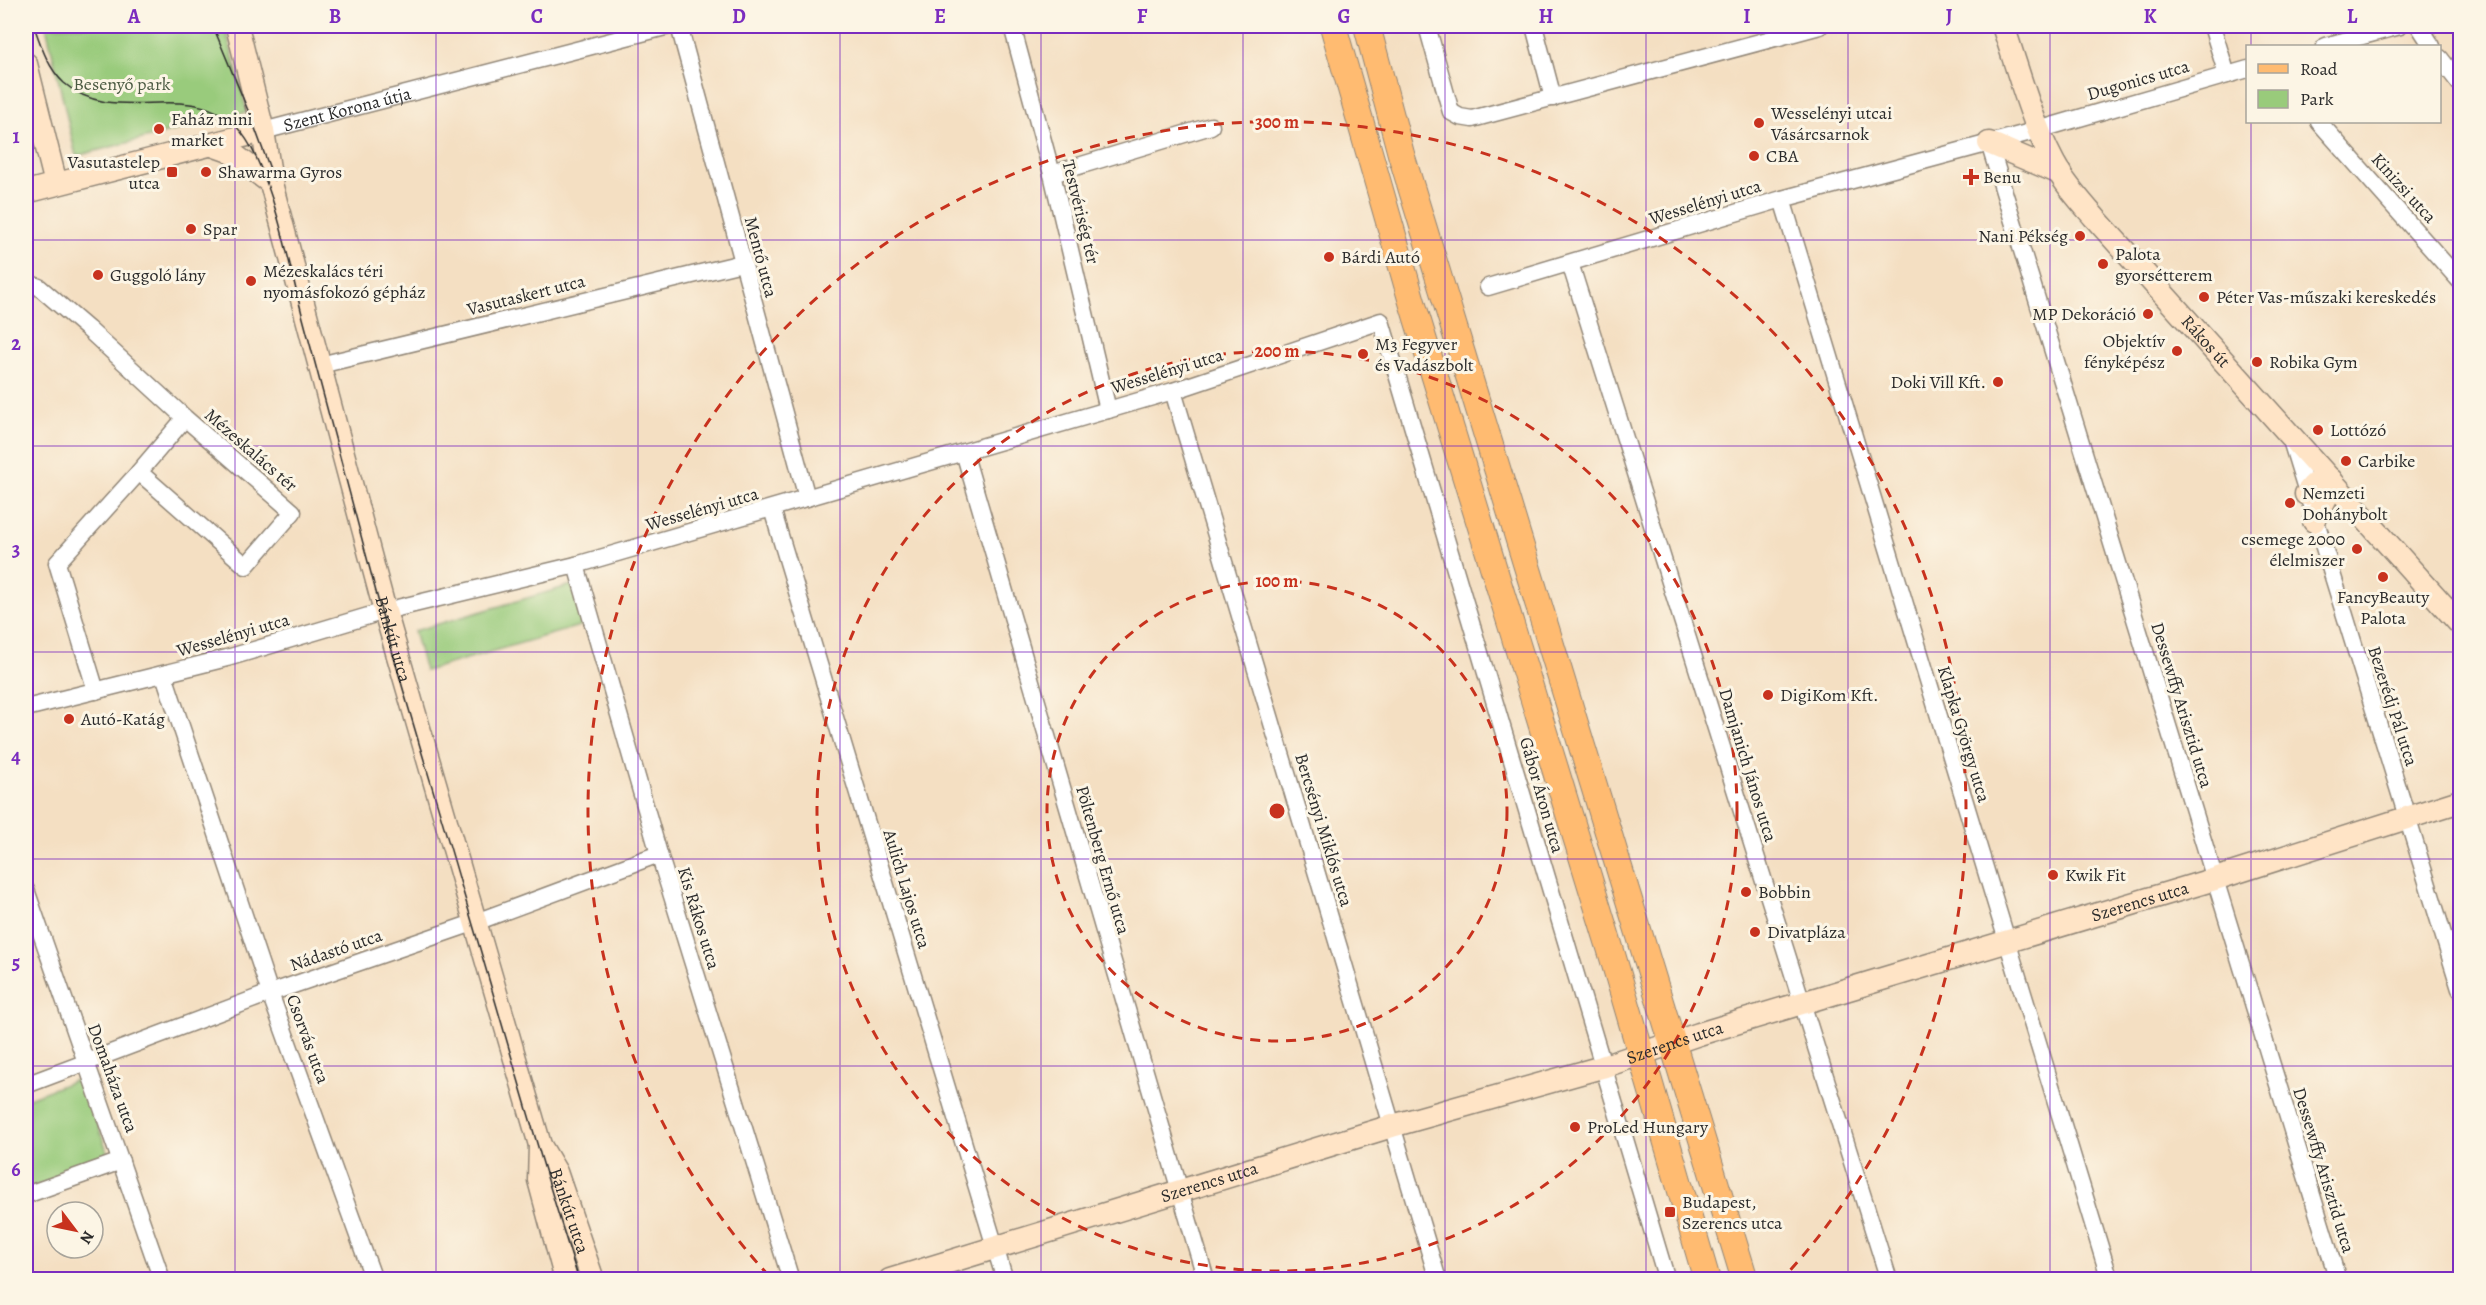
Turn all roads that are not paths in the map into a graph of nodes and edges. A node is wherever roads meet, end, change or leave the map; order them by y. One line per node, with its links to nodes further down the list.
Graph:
1 (237, 26): 25 (street)
2 (669, 26): 25 (street, Szent Korona útja)
3 (679, 26): 34 (street, Mentő utca)
4 (1012, 26): 29 (street, Testvériség tér)
5 (1333, 26): 70 (main road)
6 (1367, 26): 69 (main road)
7 (1427, 26): 21 (street)
8 (1534, 26): 21 (street)
9 (1820, 26): 21 (street)
10 (2003, 26): 24 (street, Rákos út)
11 (2212, 26): 19 (street)
12 (2400, 26): 14 (street)
13 (2419, 26): 15 (street)
14 (2329, 45)
15 (2431, 45)
16 (2441, 60): 20 (street)
17 (26, 64): 31 (street)
18 (2246, 69): 19 (street, Dugonics utca)
19 (2227, 75): 24 (street, Dugonics utca)
20 (2460, 84)
21 (1553, 98)
22 (2320, 123): 36 (street, Kinizsi utca)
23 (1211, 126): 29 (street)
24 (2038, 129): 26 (street, Wesselényi utca); 28 (street, Rákos út)
25 (263, 131): 27 (street, Szent Korona útja); 30 (street, Bánkút utca)
26 (1989, 143): 28 (street); 33 (street, Wesselényi utca); 62 (street, Dessewffy Arisztid utca)
27 (212, 145): 30 (street); 31 (street, Szent Korona útja)
28 (2060, 173): 44 (street, Rákos út)
29 (1052, 174): 42 (street, Testvériség tér)
30 (272, 183): 40 (street, Bánkút utca)
31 (56, 184): 32 (street, Szent Korona útja)
32 (26, 192)
33 (1782, 199): 35 (street, Wesselényi utca); 65 (street, Klapka György utca)
34 (742, 263): 40 (street, Vasutaskert utca); 49 (street, Mentő utca)
35 (1570, 263): 38 (street, Wesselényi utca); 68 (street, Damjanich János utca)
36 (2460, 280)
37 (26, 282): 43 (street, Mézeskalács tér)
38 (1488, 287)
39 (1382, 321): 41 (street, Wesselényi utca); 72 (street, Gábor Áron utca)
40 (320, 365): 54 (street, Bánkút utca)
41 (1173, 391): 42 (street, Wesselényi utca); 74 (street, Bercsényi Miklós utca)
42 (1108, 410): 45 (street, Wesselényi utca)
43 (185, 418): 46 (street, Mézeskalács tér); 46 (street, Mézeskalács tér)
44 (2289, 434): 47 (street, Rákos út); 48 (street, Bezerédj Pál utca)
45 (964, 452): 49 (street, Wesselényi utca); 77 (street, Pöltenberg Ernő utca)
46 (139, 472): 57 (street, Mézeskalács tér)
47 (2331, 480): 48 (street); 50 (street, Rákos út); 52 (street)
48 (2306, 494): 52 (street, Bezerédj Pál utca)
49 (807, 498): 51 (street, Wesselényi utca)
50 (2354, 504): 52 (street); 55 (street, Rákos út)
51 (772, 509): 53 (street, Wesselényi utca); 79 (street, Aulich Lajos utca)
52 (2316, 518): 60 (street, Bezerédj Pál utca)
53 (576, 565): 54 (street, Wesselényi utca); 61 (street, Kis Rákos utca)
54 (385, 611): 56 (street, Wesselényi utca); 64 (street, Bánkút utca)
55 (2460, 624)
56 (164, 675): 57 (street, Wesselényi utca); 67 (street, Csorvás utca)
57 (96, 691): 58 (street, Wesselényi utca)
58 (26, 708)
59 (2460, 801): 60 (street, Szerencs utca)
60 (2408, 817): 62 (street, Szerencs utca); 66 (street, Bezerédj Pál utca)
61 (659, 854): 64 (street, Nádastó utca); 84 (street, Kis Rákos utca)
62 (2215, 879): 65 (street, Szerencs utca); 94 (street, Dessewffy Arisztid utca)
63 (26, 890): 71 (street, Domaháza utca)
64 (476, 922): 67 (street, Nádastó utca); 75 (street, Bánkút utca)
65 (2007, 942): 68 (street, Szerencs utca); 93 (street, Klapka György utca)
66 (2460, 989)
67 (270, 993): 71 (street, Nádastó utca); 81 (street, Csorvás utca)
68 (1803, 1003): 69 (street, Szerencs utca); 92 (street, Damjanich János utca)
69 (1674, 1044): 70 (street, Szerencs utca); 91 (main road)
70 (1641, 1056): 72 (street, Szerencs utca); 90 (main road)
71 (86, 1062): 73 (street, Nádastó utca); 76 (street, Domaháza utca)
72 (1602, 1067): 74 (street, Szerencs utca); 89 (street, Gábor Áron utca)
73 (26, 1085)
74 (1392, 1126): 77 (street, Szerencs utca); 88 (street, Bercsényi Miklós utca)
75 (540, 1145): 82 (street, Bánkút utca); 83 (street, Bánkút utca)
76 (121, 1161): 78 (street); 80 (street, Domaháza utca)
77 (1179, 1191): 79 (street, Szerencs utca); 87 (street, Pöltenberg Ernő utca)
78 (26, 1195)
79 (995, 1248): 85 (street, Szerencs utca); 86 (street, Aulich Lajos utca)
80 (162, 1280)
81 (374, 1280)
82 (566, 1280)
83 (593, 1280)
84 (791, 1280)
85 (890, 1280)
86 (1005, 1280)
87 (1206, 1280)
88 (1438, 1280)
89 (1667, 1280)
90 (1707, 1280)
91 (1745, 1280)
92 (1889, 1280)
93 (2110, 1280)
94 (2338, 1280)

